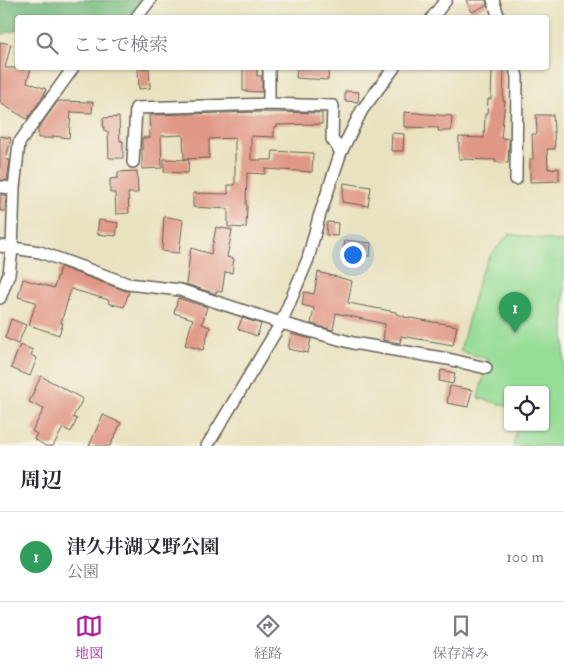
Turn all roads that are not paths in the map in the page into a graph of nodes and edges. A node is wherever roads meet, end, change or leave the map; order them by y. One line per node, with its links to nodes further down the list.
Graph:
1 (150, 0): 4 (street)
2 (446, 0): 5 (street)
3 (493, 0): 6 (street)
4 (138, 15)
5 (434, 15)
6 (498, 15)
7 (72, 70): 16 (street)
8 (269, 70): 11 (street)
9 (392, 70): 12 (street)
10 (515, 70): 14 (street)
11 (269, 104): 12 (street); 13 (street)
12 (341, 152): 20 (street)
13 (133, 162)
14 (516, 179)
15 (0, 187): 16 (street)
16 (14, 188): 18 (street)
17 (0, 246): 18 (street)
18 (12, 248): 19 (street); 20 (street)
19 (0, 298)
20 (281, 323): 21 (street); 22 (street)
21 (486, 368)
22 (207, 446)

